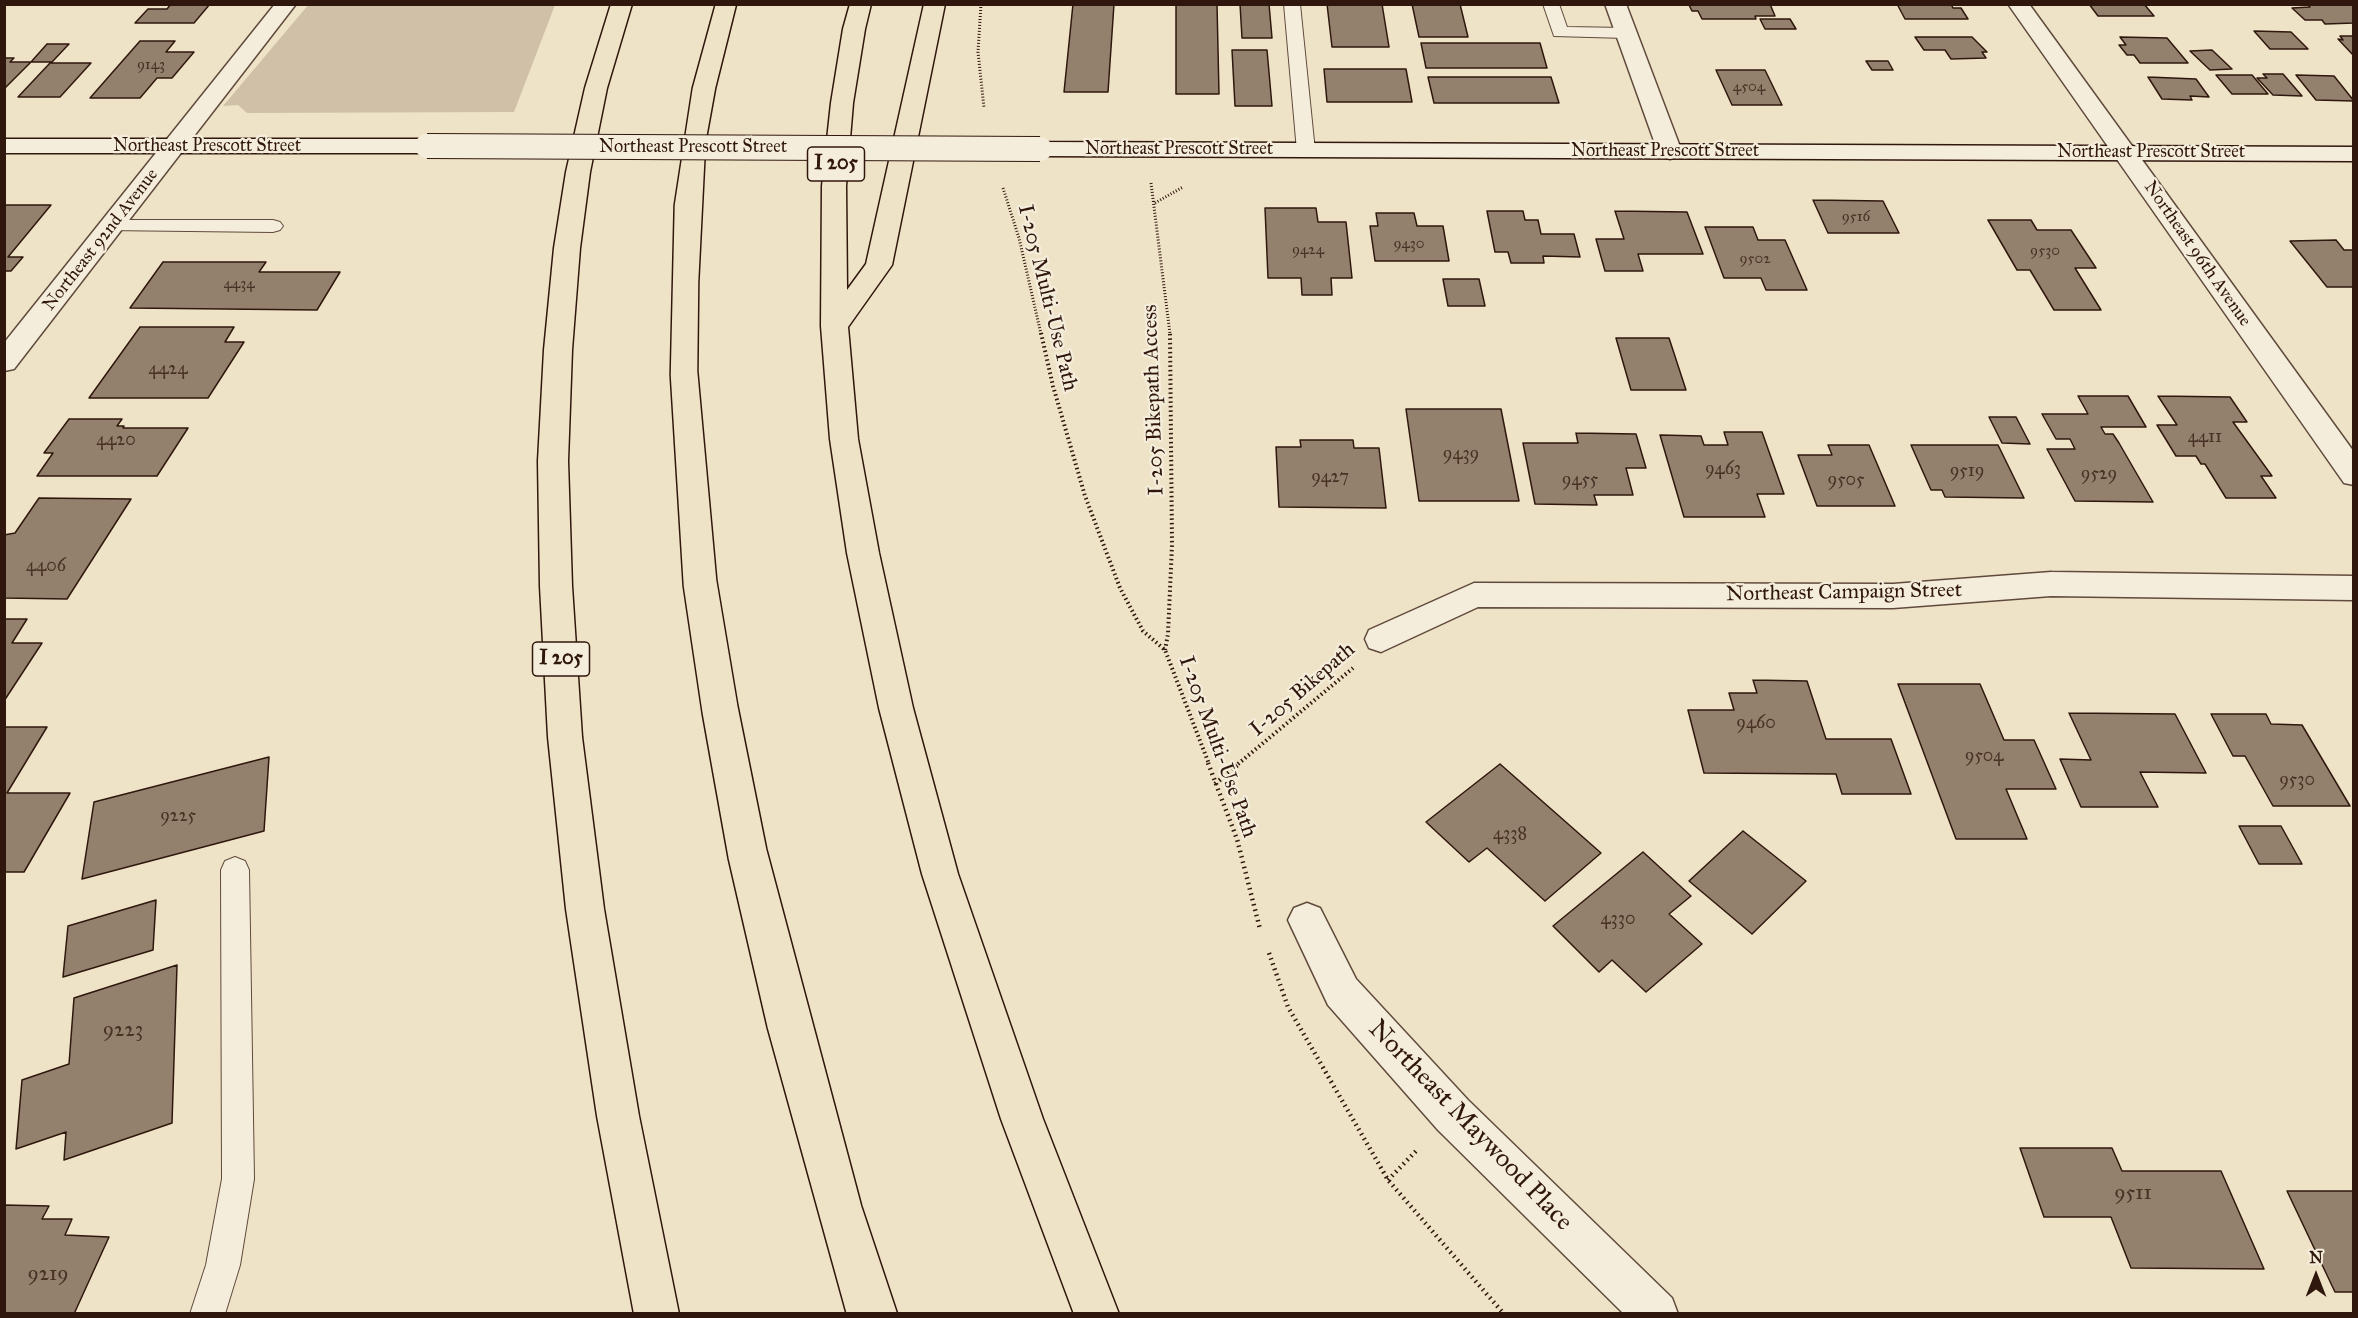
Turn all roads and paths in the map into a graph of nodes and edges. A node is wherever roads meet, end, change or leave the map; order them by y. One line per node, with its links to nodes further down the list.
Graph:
1 (286, 4): 13 (street, Northeast 92nd Avenue)
2 (622, 4): 34 (highway, I 205)
3 (861, 4): 22 (highway, I 205)
4 (935, 4): 22 (highway)
5 (981, 4): 11 (path)
6 (1292, 4): 15 (lane)
7 (1551, 4): 10 (lane)
8 (1615, 4): 10 (street)
9 (2018, 4): 17 (street, Northeast 96th Avenue)
10 (1626, 33): 16 (street)
11 (986, 118)
12 (4, 146): 13 (street, Northeast Prescott Street)
13 (175, 147): 14 (street, Northeast Prescott Street, bridge); 20 (street, Northeast 92nd Avenue)
14 (1143, 150): 15 (street, Northeast Prescott Street); 27 (path, I-205 Bikepath Access)
15 (1306, 151): 16 (street, Northeast Prescott Street)
16 (1670, 152): 17 (street, Northeast Prescott Street)
17 (2126, 153): 18 (street, Northeast Prescott Street); 24 (street, Northeast 96th Avenue)
18 (2354, 154)
19 (1002, 184): 27 (path, I-205 Multi-Use Path)
20 (112, 226): 21 (lane); 23 (street, Northeast 92nd Avenue)
21 (273, 226)
22 (834, 326): 35 (highway, I 205)
23 (4, 362)
24 (2354, 474)
25 (2354, 588): 26 (street, Northeast Campaign Street)
26 (1381, 639): 28 (path, I-205 Bikepath)
27 (1165, 650): 28 (path, I-205 Multi-Use Path)
28 (1215, 784): 31 (path, I-205 Multi-Use Path)
29 (235, 870): 33 (lane)
30 (1307, 920): 37 (street, Northeast Maywood Place)
31 (1262, 934)
32 (1266, 944): 36 (path)
33 (207, 1314)
34 (657, 1314)
35 (1096, 1314)
36 (1504, 1314)
37 (1656, 1314)

